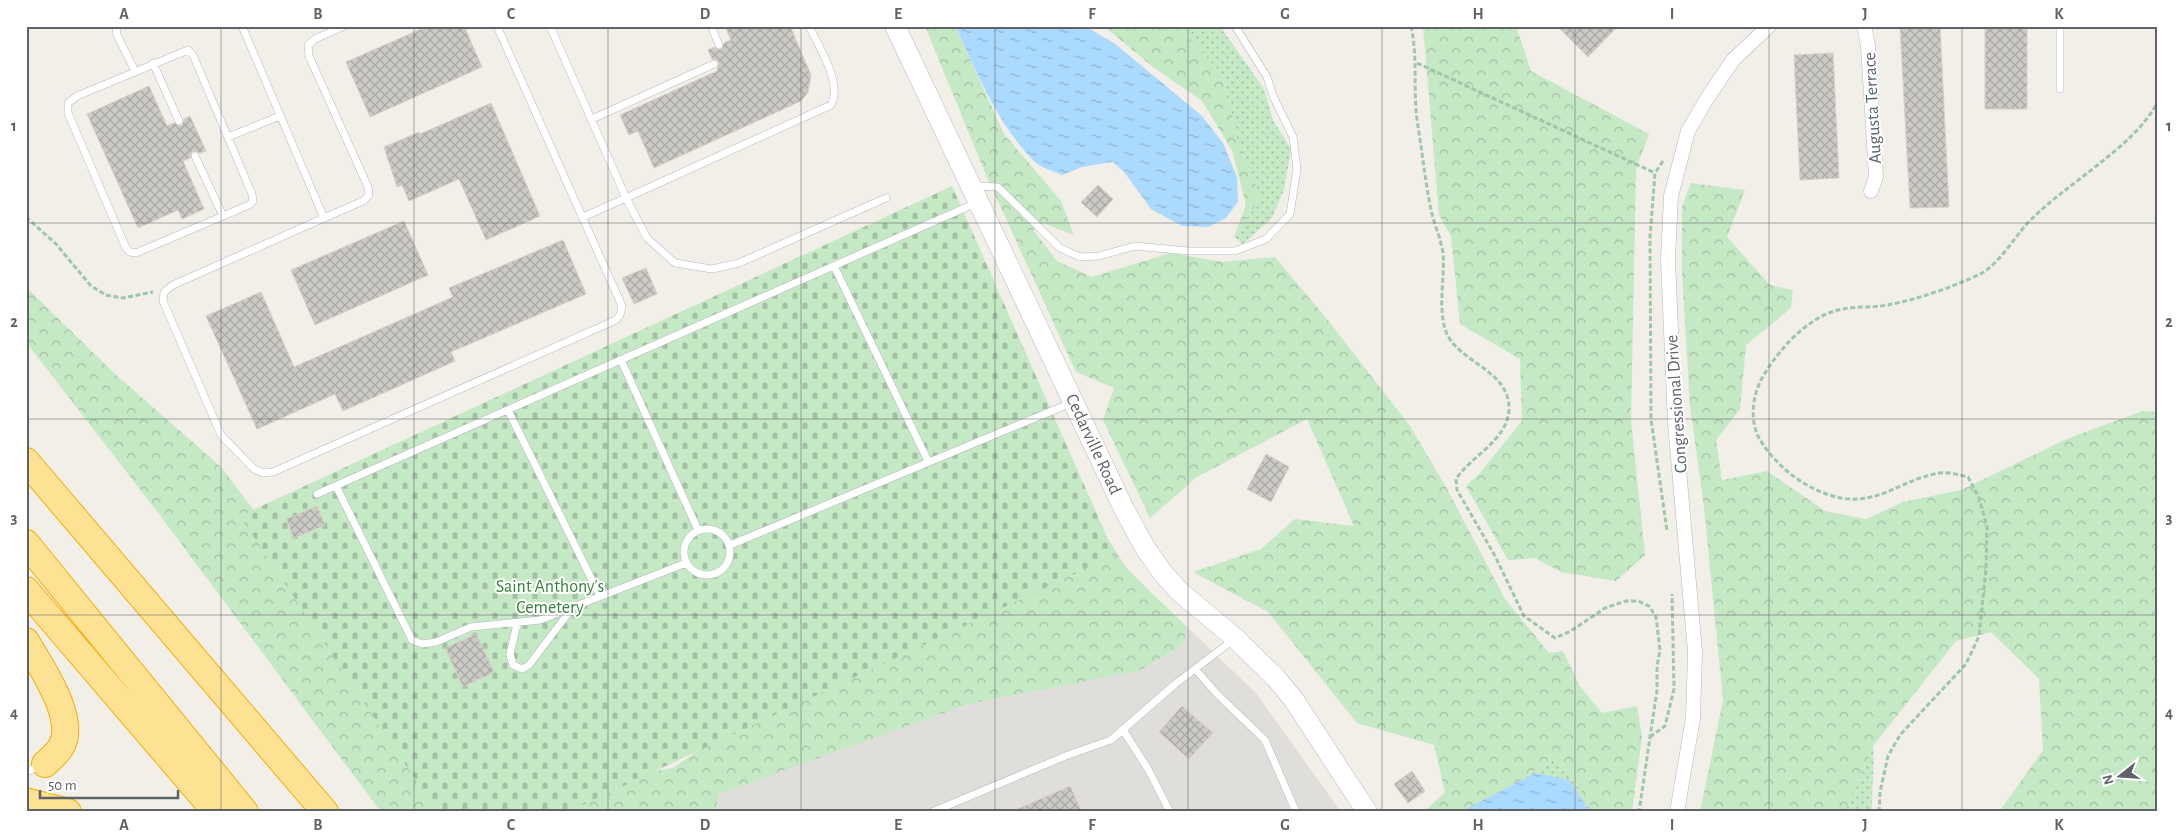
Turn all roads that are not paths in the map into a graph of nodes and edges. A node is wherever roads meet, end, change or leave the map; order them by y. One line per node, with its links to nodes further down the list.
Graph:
1 (116, 26): 16 (lane)
2 (242, 26): 18 (lane)
3 (344, 26): 29 (lane)
4 (497, 26): 28 (lane)
5 (550, 26): 19 (lane)
6 (711, 26): 13 (lane)
7 (809, 26): 25 (lane)
8 (896, 26): 24 (main road, Cedarville Road)
9 (1235, 26): 24 (lane)
10 (1769, 26): 60 (street, Congressional Drive)
11 (1864, 26): 23 (street, Augusta Terrace)
12 (2060, 26): 17 (lane)
13 (719, 45)
14 (153, 63): 16 (lane); 20 (lane); 21 (lane)
15 (714, 64): 19 (lane)
16 (135, 72): 27 (lane)
17 (2060, 89)
18 (280, 116): 21 (lane); 29 (lane)
19 (592, 119): 25 (lane)
20 (179, 121)
21 (228, 137): 27 (lane)
22 (195, 156): 27 (lane)
23 (1871, 190)
24 (975, 194): 30 (lane); 32 (main road, Cedarville Road)
25 (626, 198): 26 (lane); 28 (lane)
26 (886, 198)
27 (223, 216)
28 (583, 217): 29 (lane)
29 (324, 218)
30 (834, 266): 31 (lane); 35 (lane)
31 (621, 360): 33 (lane); 38 (lane)
32 (1074, 402): 35 (lane); 46 (main road, Cedarville Road)
33 (508, 410): 36 (lane); 43 (lane)
34 (26, 461): 55 (highway)
35 (928, 461): 40 (lane)
36 (336, 486): 37 (lane); 45 (lane)
37 (316, 494)
38 (698, 530): 40 (lane); 41 (lane)
39 (26, 543): 54 (highway)
40 (730, 545): 41 (lane)
41 (686, 563): 43 (lane)
42 (26, 590): 53 (highway)
43 (600, 596): 44 (lane)
44 (574, 607): 45 (lane); 45 (lane)
45 (517, 624)
46 (1235, 638): 48 (lane); 59 (main road, Cedarville Road)
47 (26, 641): 50 (highway)
48 (1196, 670): 49 (lane); 58 (lane)
49 (1123, 730): 56 (lane); 57 (lane)
50 (32, 768)
51 (26, 801): 52 (highway)
52 (68, 812)
53 (216, 812)
54 (246, 812)
55 (325, 812)
56 (932, 812)
57 (1170, 812)
58 (1296, 812)
59 (1367, 812)
60 (1677, 812)

